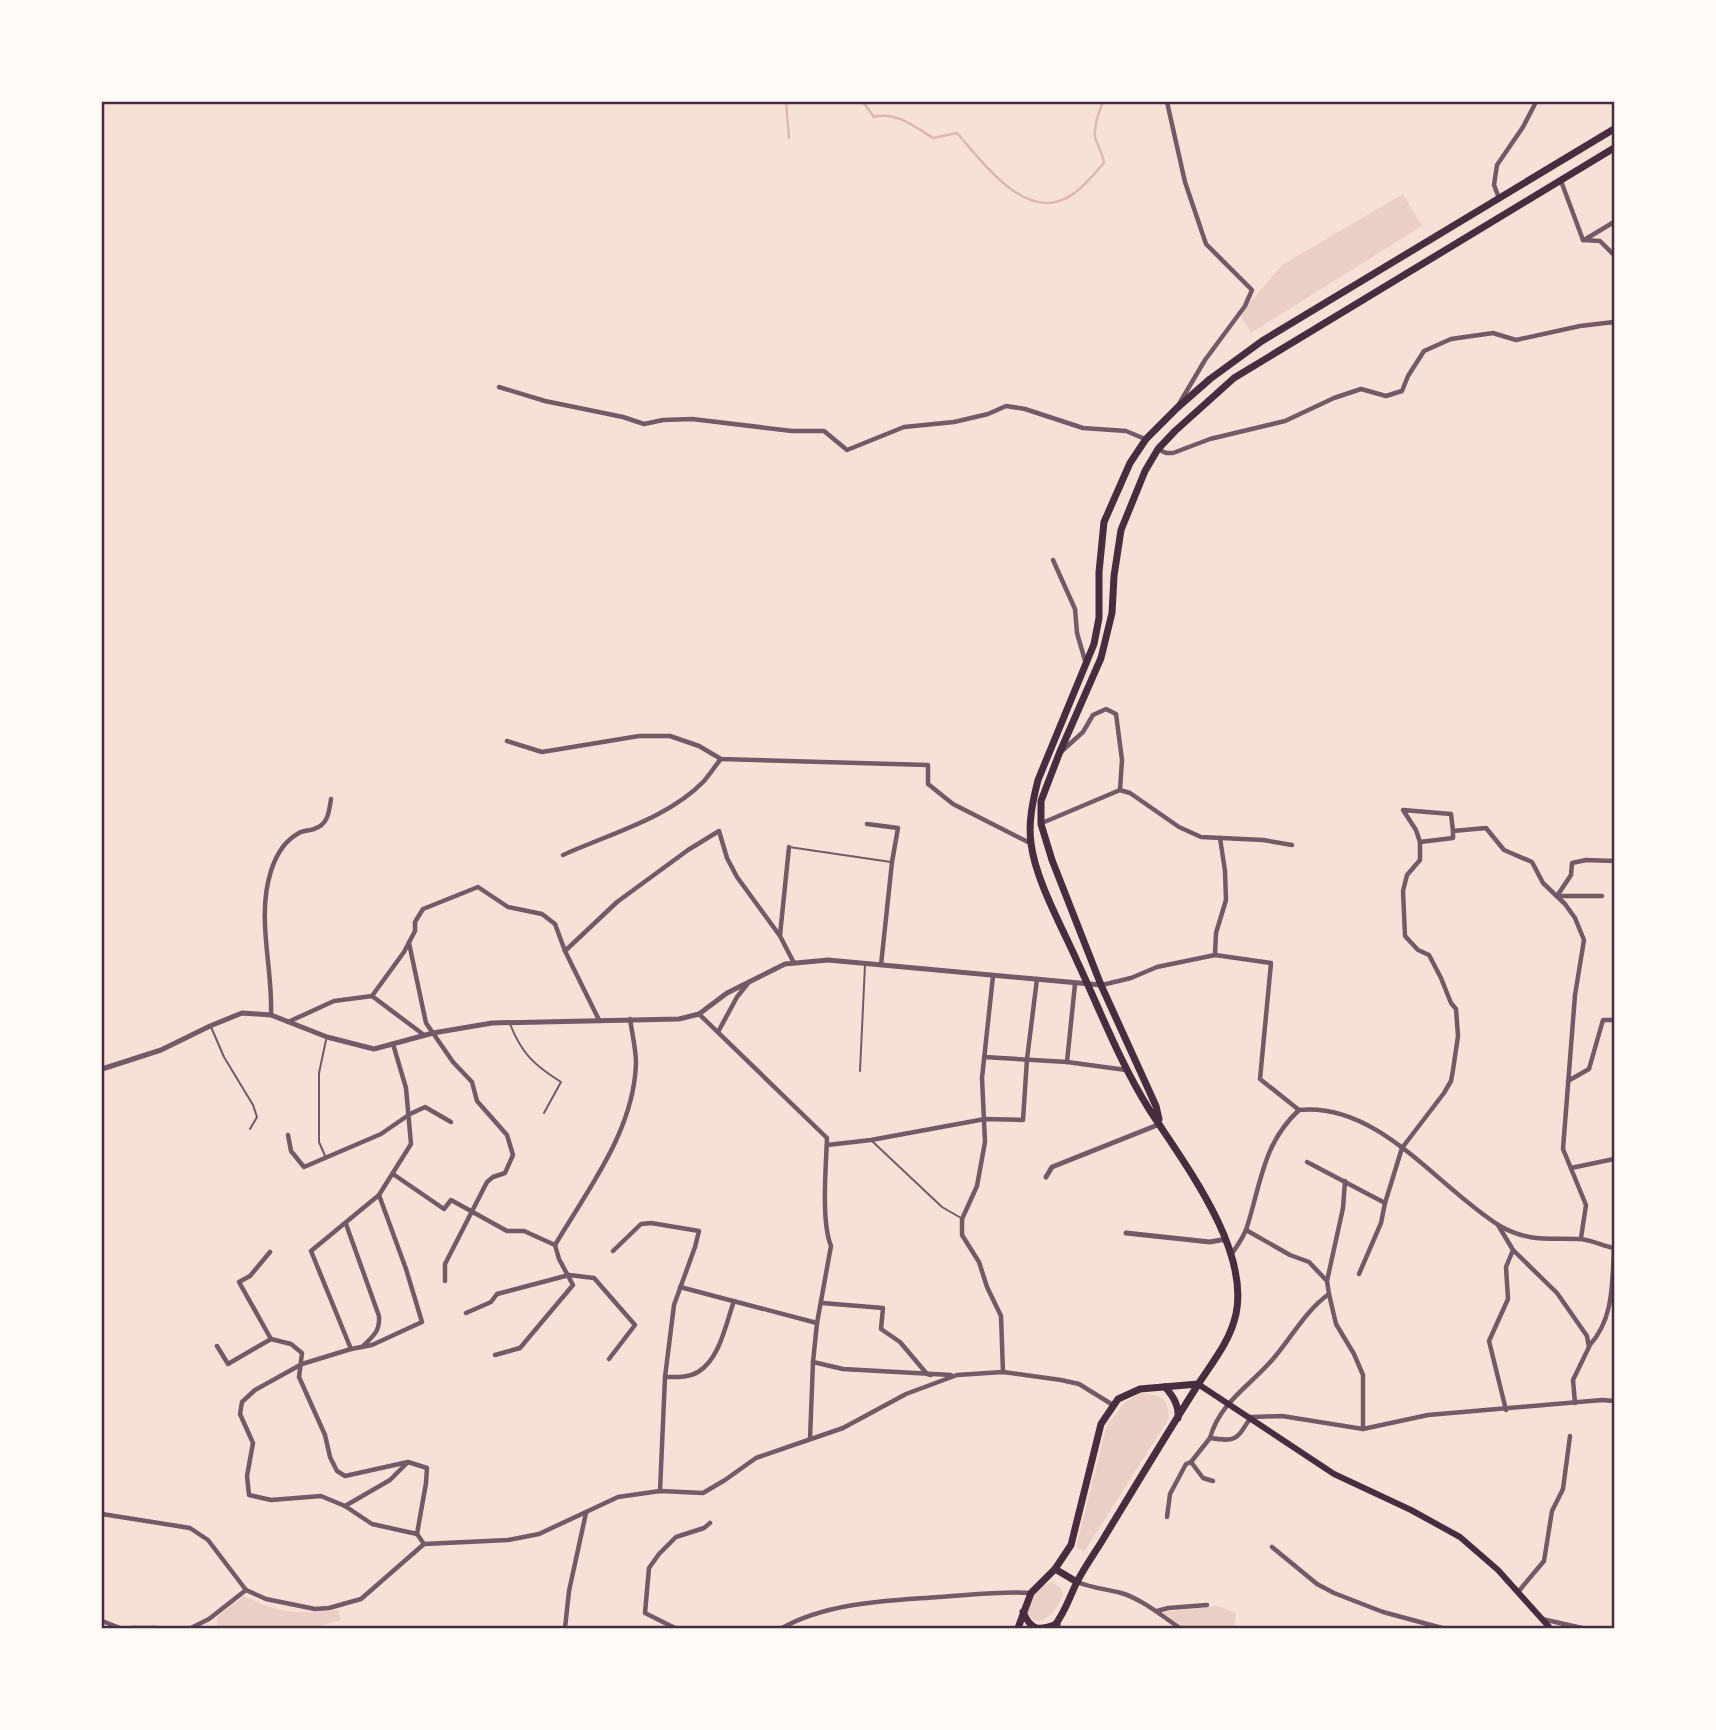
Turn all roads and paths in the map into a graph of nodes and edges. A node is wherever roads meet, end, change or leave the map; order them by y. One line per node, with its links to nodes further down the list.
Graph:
1 (1167, 102): 12 (street)
2 (1536, 102): 6 (street)
3 (1615, 129): 6 (main road)
4 (1615, 148): 5 (main road)
5 (1560, 180): 8 (street); 14 (main road)
6 (1499, 198): 12 (main road)
7 (1615, 222): 8 (street)
8 (1583, 240): 9 (street)
9 (1615, 256)
10 (1615, 322): 14 (street)
11 (499, 387): 13 (street)
12 (1177, 408): 13 (main road)
13 (1146, 439): 14 (main road); 16 (main road)
14 (1158, 449): 18 (main road)
15 (1053, 560): 16 (street)
16 (1086, 665): 20 (main road)
17 (507, 741): 19 (street)
18 (1057, 757): 20 (main road); 21 (street); 24 (main road)
19 (720, 759): 28 (street); 31 (street)
20 (1047, 760): 28 (main road)
21 (1119, 790): 24 (street); 26 (street)
22 (331, 799): 53 (street)
23 (867, 824): 34 (street)
24 (1041, 824): 32 (main road)
25 (1453, 831): 27 (street); 27 (street); 36 (street)
26 (1220, 838): 29 (street); 41 (street)
27 (1420, 842): 82 (street)
28 (1031, 843): 35 (main road)
29 (1293, 845)
30 (789, 846): 34 (lane); 38 (street)
31 (563, 855)
32 (1052, 860): 35 (main road); 50 (main road)
33 (1615, 861): 36 (street)
34 (892, 862): 44 (street)
35 (1036, 866): 49 (main road)
36 (1557, 896): 37 (street); 71 (street)
37 (1602, 896)
38 (780, 936): 40 (street); 42 (street)
39 (409, 943): 40 (street); 51 (street); 61 (street)
40 (565, 951): 55 (street)
41 (1214, 955): 50 (street); 72 (street)
42 (794, 963): 43 (street); 46 (street)
43 (865, 964): 44 (street); 69 (lane)
44 (881, 965): 45 (street)
45 (993, 976): 47 (street); 65 (street)
46 (752, 979): 52 (street); 60 (street)
47 (1037, 979): 48 (street); 66 (street)
48 (1075, 984): 49 (street); 67 (street)
49 (1088, 985): 50 (street); 70 (main road)
50 (1101, 985): 77 (main road)
51 (372, 996): 57 (street); 62 (street)
52 (699, 1014): 54 (street); 60 (street)
53 (271, 1015): 57 (street); 59 (street)
54 (630, 1019): 55 (street); 100 (street)
55 (598, 1020): 58 (street)
56 (1615, 1020): 71 (street)
57 (288, 1021): 63 (street)
58 (509, 1023): 61 (street); 73 (lane)
59 (210, 1026): 68 (street); 78 (lane)
60 (718, 1032): 81 (street)
61 (433, 1033): 62 (street); 92 (street)
62 (425, 1035): 64 (street)
63 (327, 1037): 64 (street); 83 (lane)
64 (393, 1044): 74 (street)
65 (984, 1057): 66 (street); 75 (street)
66 (1027, 1059): 67 (street); 75 (street)
67 (1067, 1062): 70 (street)
68 (102, 1069)
69 (860, 1070)
70 (1129, 1070): 77 (main road)
71 (1568, 1082): 86 (street)
72 (1299, 1110): 82 (street); 96 (street)
73 (544, 1113)
74 (410, 1114): 76 (street); 83 (street); 87 (street)
75 (985, 1119): 80 (street); 93 (street)
76 (450, 1122)
77 (1160, 1124): 88 (street); 99 (main road)
78 (250, 1129)
79 (288, 1135): 83 (street)
80 (871, 1140): 81 (street); 93 (lane)
81 (827, 1144): 113 (street)
82 (1402, 1148): 91 (street); 95 (street)
83 (327, 1159)
84 (1615, 1159): 86 (street)
85 (1307, 1162): 89 (street)
86 (1571, 1168): 98 (street)
87 (393, 1174): 90 (street); 92 (street)
88 (1046, 1177)
89 (1345, 1181): 91 (street); 109 (street)
90 (379, 1195): 94 (street); 119 (street)
91 (1385, 1203): 106 (street)
92 (472, 1213): 100 (street); 108 (street)
93 (962, 1219): 125 (street)
94 (346, 1224): 119 (street); 120 (street)
95 (1498, 1224): 98 (street); 102 (street)
96 (1246, 1230): 105 (street); 109 (street)
97 (1126, 1233): 99 (street)
98 (1581, 1238): 101 (street)
99 (1226, 1239): 105 (main road)
100 (555, 1245): 107 (street)
101 (1614, 1248): 118 (street)
102 (1513, 1250): 118 (street); 135 (street)
103 (613, 1251): 110 (street)
104 (270, 1252): 116 (street)
105 (1231, 1256): 129 (main road)
106 (1359, 1274)
107 (569, 1276): 114 (street); 121 (street); 122 (street)
108 (445, 1281)
109 (1327, 1281): 111 (street)
110 (680, 1287): 112 (street); 128 (street)
111 (1329, 1294): 132 (street); 138 (street)
112 (734, 1301): 115 (street); 128 (street)
113 (822, 1303): 115 (street); 126 (street)
114 (466, 1313)
115 (817, 1323): 123 (street)
116 (271, 1339): 117 (street); 124 (street)
117 (217, 1346)
118 (1589, 1347): 133 (street)
119 (361, 1348): 120 (street)
120 (351, 1349): 124 (street)
121 (495, 1355)
122 (609, 1359)
123 (813, 1362): 126 (street); 141 (street)
124 (302, 1364): 142 (street); 146 (street)
125 (1003, 1372): 127 (street); 134 (street)
126 (931, 1375): 127 (street)
127 (957, 1375): 141 (street)
128 (665, 1377): 145 (street)
129 (1198, 1384): 130 (main road); 132 (main road); 137 (main road)
130 (1165, 1387): 134 (main road); 137 (main road)
131 (1615, 1401): 133 (street)
132 (1228, 1403): 136 (main road); 140 (street)
133 (1575, 1403): 135 (street)
134 (1114, 1406): 154 (main road)
135 (1506, 1410): 138 (street)
136 (1251, 1417): 138 (street); 140 (street); 157 (main road)
137 (1178, 1419): 155 (main road)
138 (1363, 1429)
139 (1570, 1436): 157 (street)
140 (1210, 1438): 143 (street)
141 (810, 1439): 145 (street)
142 (408, 1462): 146 (street); 151 (street)
143 (1191, 1462): 144 (street); 149 (street)
144 (1213, 1481)
145 (660, 1491): 147 (street)
146 (345, 1506): 151 (street)
147 (586, 1512): 152 (street); 170 (street)
148 (102, 1514): 156 (street)
149 (1167, 1517)
150 (710, 1523): 171 (street)
151 (417, 1534): 152 (street)
152 (424, 1544): 156 (street)
153 (1272, 1547): 176 (street)
154 (1055, 1569): 155 (main road); 158 (main road)
155 (1077, 1582): 161 (street); 165 (main road)
156 (246, 1590): 169 (street)
157 (1518, 1592): 162 (main road)
158 (1031, 1593): 160 (main road); 172 (street)
159 (1207, 1605): 161 (street)
160 (1023, 1611): 165 (main road); 173 (main road)
161 (1156, 1611): 163 (street)
162 (1541, 1619): 177 (main road); 178 (street)
163 (1168, 1620): 174 (street); 175 (street)
164 (102, 1621): 166 (street)
165 (1055, 1626)
166 (120, 1629)
167 (132, 1629): 168 (street)
168 (156, 1629)
169 (191, 1629)
170 (565, 1629)
171 (675, 1629)
172 (782, 1629)
173 (1018, 1629)
174 (1167, 1629)
175 (1180, 1629)
176 (1442, 1629)
177 (1550, 1629)
178 (1582, 1629)

